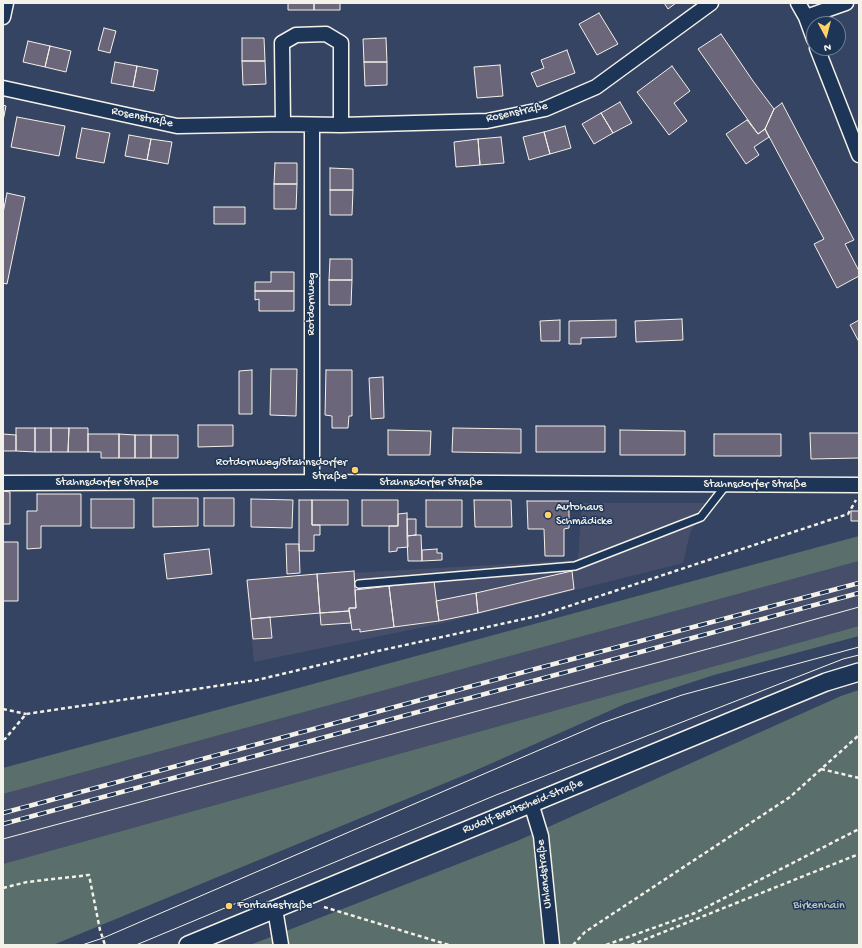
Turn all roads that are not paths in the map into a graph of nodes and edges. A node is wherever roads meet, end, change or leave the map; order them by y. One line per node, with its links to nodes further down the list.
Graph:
1 (6, 3): 6 (street)
2 (711, 3): 12 (street, Rosenstraße)
3 (798, 3): 7 (street)
4 (846, 3): 5 (street)
5 (809, 16)
6 (3, 17)
7 (806, 17)
8 (820, 56): 13 (street)
9 (3, 88): 10 (street, Rosenstraße)
10 (283, 124): 11 (street, Rosenstraße); 12 (street)
11 (312, 125): 12 (street, Rosenstraße); 14 (street, Rotdornweg)
12 (341, 125)
13 (859, 155)
14 (312, 482): 15 (street, Stahnsdorfer Straße); 16 (street, Stahnsdorfer Straße)
15 (3, 483)
16 (727, 484): 17 (street, Stahnsdorfer Straße); 18 (lane)
17 (859, 485)
18 (359, 584)
19 (859, 672): 20 (street, Rudolf-Breitscheid-Straße)
20 (531, 803): 21 (street, Rudolf-Breitscheid-Straße); 24 (street, Uhlandstraße)
21 (275, 909): 22 (street, Rudolf-Breitscheid-Straße); 23 (street)
22 (188, 945)
23 (281, 945)
24 (552, 945)

